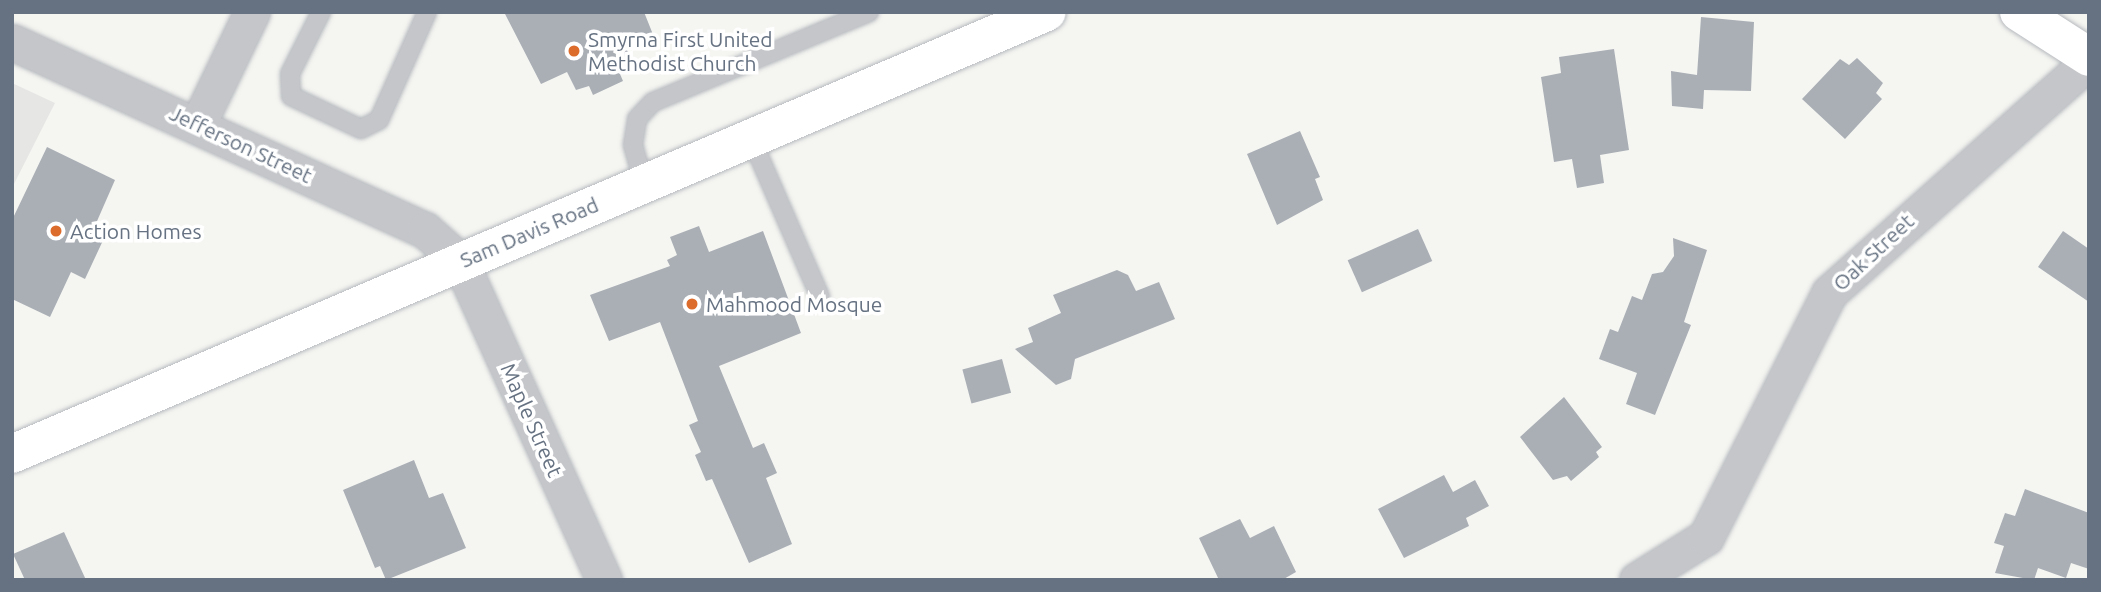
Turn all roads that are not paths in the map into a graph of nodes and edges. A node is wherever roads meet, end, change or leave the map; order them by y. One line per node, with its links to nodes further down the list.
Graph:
1 (252, 12): 9 (street)
2 (321, 12): 3 (lane)
3 (427, 12)
4 (869, 12): 11 (lane)
5 (1048, 12): 10 (street, Sam Davis Road)
6 (2019, 12): 8 (street)
7 (12, 41): 9 (street, Jefferson Street)
8 (2089, 59): 16 (street, Oak Street)
9 (198, 124): 12 (street, Jefferson Street)
10 (751, 138): 11 (street, Sam Davis Road); 13 (lane)
11 (644, 184): 12 (street, Sam Davis Road)
12 (460, 261): 14 (street, Sam Davis Road); 15 (street, Maple Street)
13 (820, 297)
14 (12, 454)
15 (604, 580)
16 (1637, 580)

